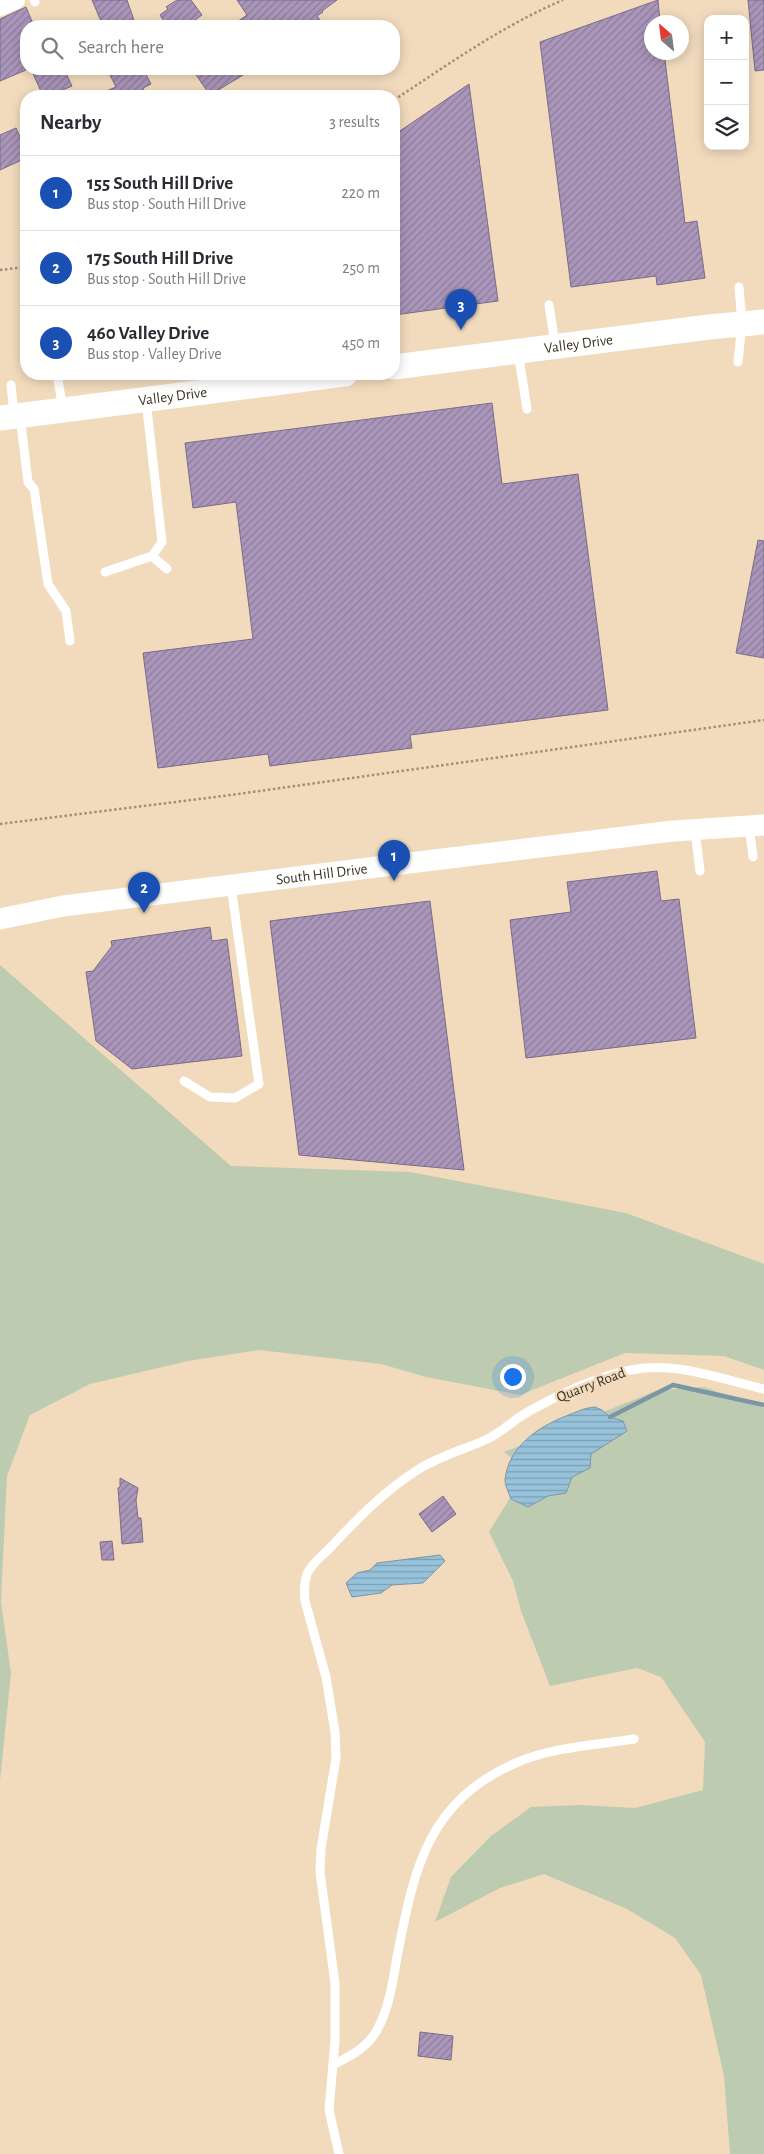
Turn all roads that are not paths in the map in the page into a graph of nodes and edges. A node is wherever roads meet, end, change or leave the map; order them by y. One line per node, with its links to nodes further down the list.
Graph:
1 (16, 0): 2 (street)
2 (0, 7)
3 (739, 287): 5 (lane)
4 (549, 305): 6 (lane)
5 (753, 322): 6 (main road, Valley Drive); 8 (lane)
6 (555, 346): 7 (main road, Valley Drive)
7 (518, 351): 9 (main road, Valley Drive); 14 (lane)
8 (738, 362)
9 (400, 366)
10 (58, 380): 15 (lane)
11 (299, 380): 13 (main road, Valley Drive)
12 (11, 385): 16 (lane)
13 (146, 400): 15 (main road, Valley Drive); 17 (lane)
14 (528, 409)
15 (63, 410): 16 (main road, Valley Drive)
16 (11, 417): 20 (lane)
17 (152, 556): 18 (lane); 19 (lane)
18 (167, 569)
19 (105, 572)
20 (70, 641)
21 (756, 825): 22 (street, South Hill Drive); 23 (lane)
22 (694, 830): 24 (lane); 25 (street, South Hill Drive)
23 (753, 857)
24 (700, 871)
25 (231, 886): 26 (street, South Hill Drive); 27 (lane)
26 (0, 919)
27 (184, 1080)
28 (764, 1389): 30 (lane, Quarry Road)
29 (634, 1740): 30 (lane)
30 (333, 2065): 31 (lane, Quarry Road)
31 (339, 2154)

